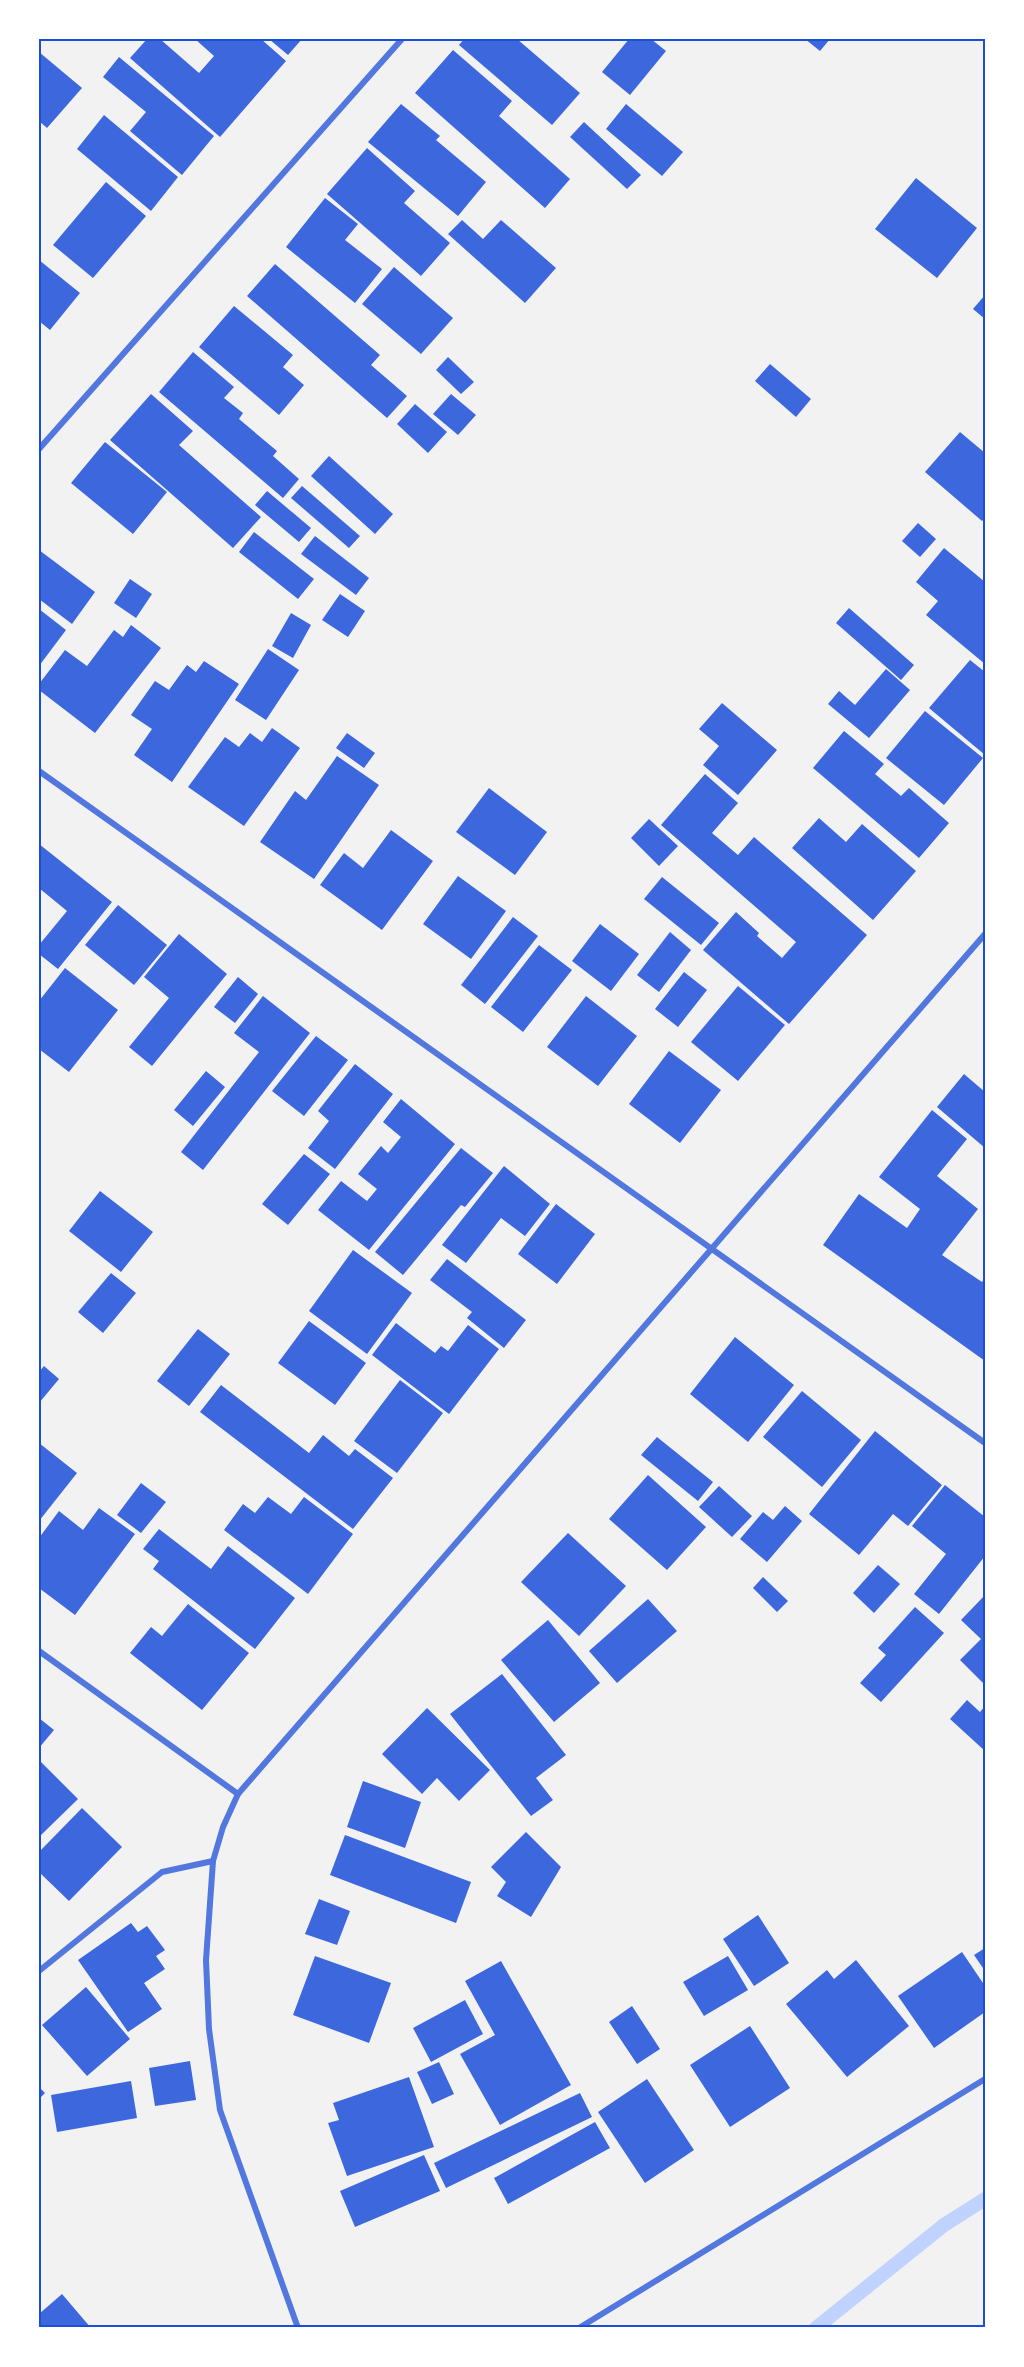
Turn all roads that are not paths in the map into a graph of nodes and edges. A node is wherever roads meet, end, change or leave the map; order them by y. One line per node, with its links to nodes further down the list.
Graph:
1 (402, 39): 2 (street)
2 (39, 449)
3 (39, 771): 5 (street)
4 (985, 934): 5 (street)
5 (710, 1250): 6 (street); 8 (street)
6 (985, 1443)
7 (39, 1651): 8 (street)
8 (238, 1794): 9 (street)
9 (213, 1861): 10 (street); 12 (street)
10 (39, 1971)
11 (985, 2079): 13 (street)
12 (298, 2328)
13 (579, 2328)

